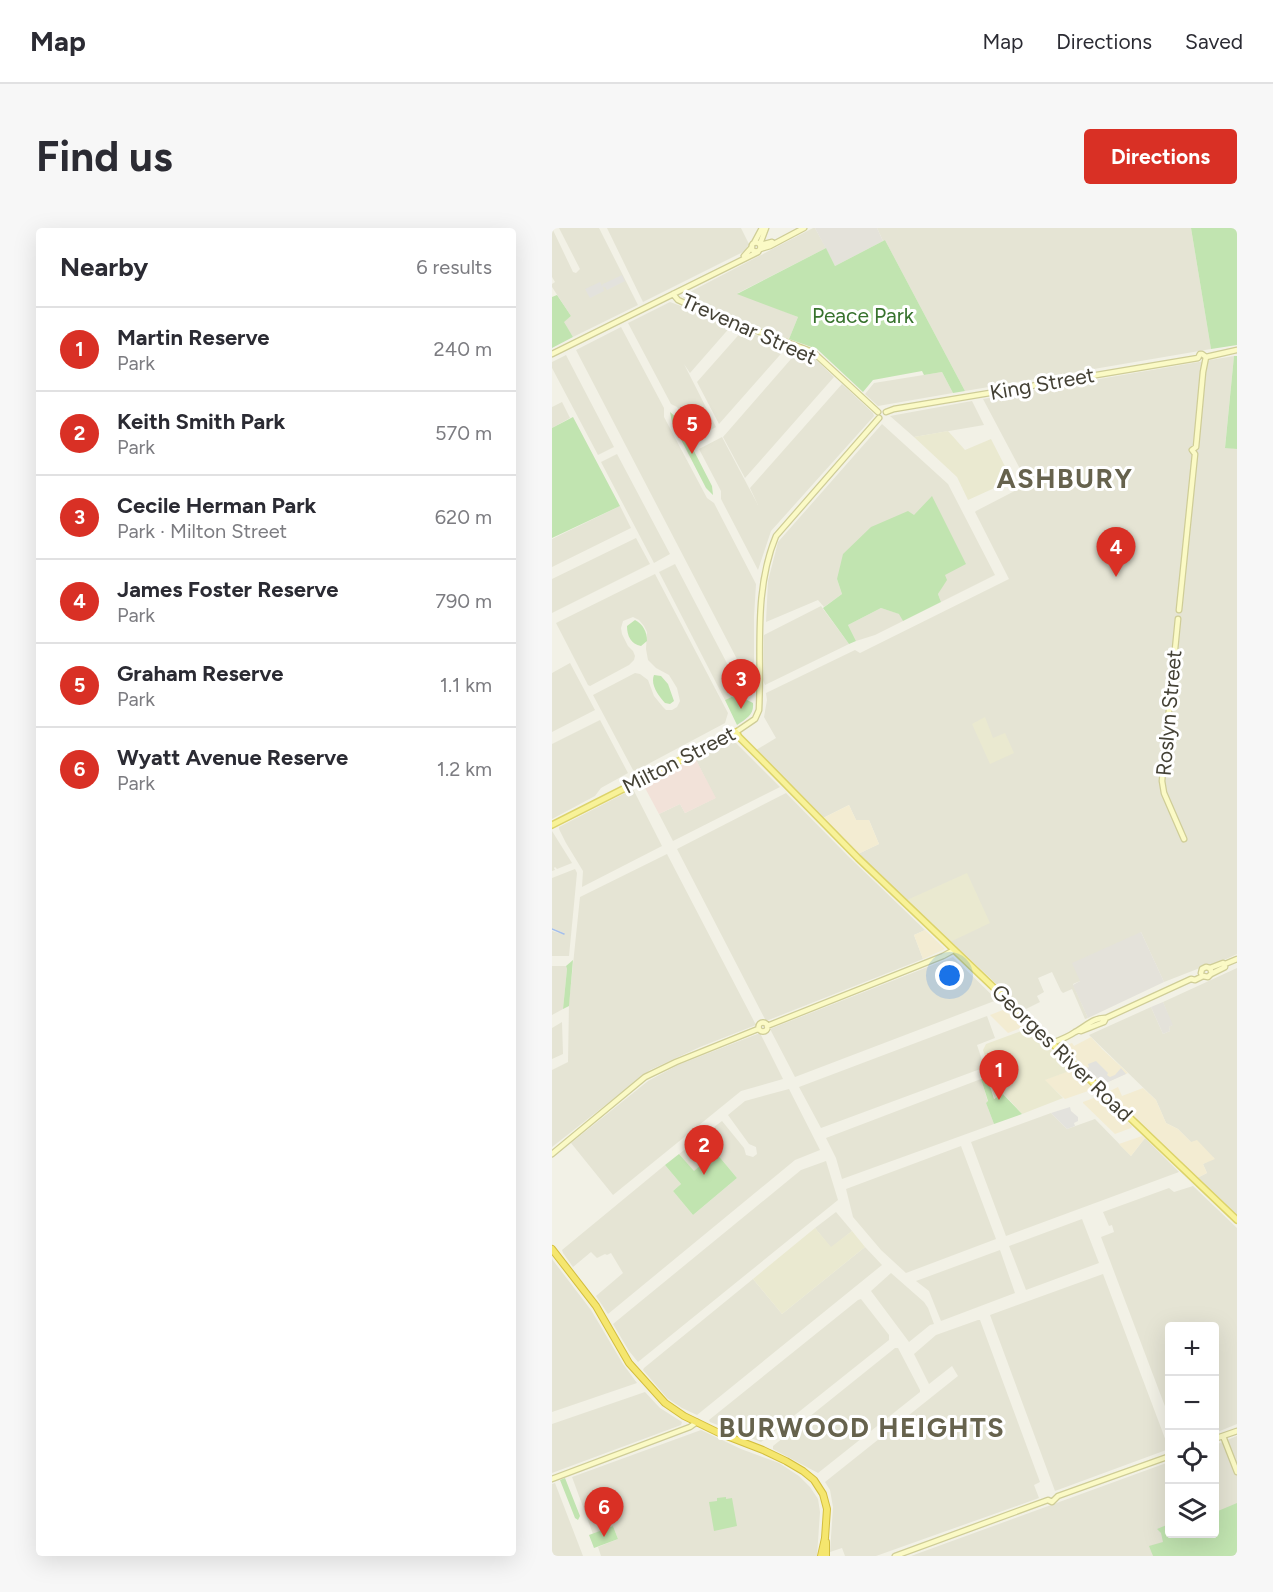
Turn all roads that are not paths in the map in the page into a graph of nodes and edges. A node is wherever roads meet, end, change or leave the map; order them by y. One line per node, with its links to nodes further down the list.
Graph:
1 (764, 228): 4 (street)
2 (798, 228): 4 (street)
3 (804, 228): 4 (street)
4 (757, 247): 5 (street)
5 (673, 294): 7 (street); 9 (street, Trevenar Street)
6 (1237, 350): 8 (street, King Street)
7 (552, 354)
8 (1203, 359): 9 (street, King Street); 12 (street, Roslyn Street)
9 (879, 415): 10 (street, Milton Street)
10 (736, 732): 11 (main road, Milton Street); 13 (main road, Georges River Road)
11 (552, 824)
12 (1184, 838)
13 (954, 950): 17 (main road, Georges River Road); 18 (street)
14 (1237, 959): 15 (street)
15 (1210, 971): 16 (street); 16 (street)
16 (1202, 974): 17 (street)
17 (1052, 1044): 19 (main road, Georges River Road)
18 (552, 1154)
19 (1237, 1220)
20 (552, 1249): 21 (highway)
21 (697, 1422): 27 (street); 28 (highway)
22 (1237, 1431): 23 (street)
23 (1224, 1436): 24 (street); 26 (street)
24 (1219, 1438)
25 (1165, 1458): 29 (street)
26 (1237, 1472)
27 (552, 1479)
28 (823, 1556)
29 (895, 1556)

